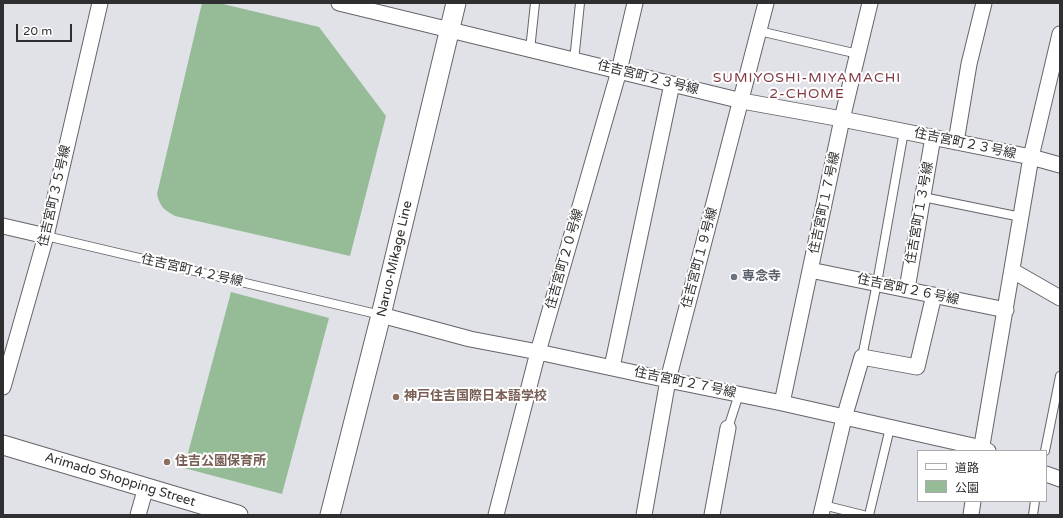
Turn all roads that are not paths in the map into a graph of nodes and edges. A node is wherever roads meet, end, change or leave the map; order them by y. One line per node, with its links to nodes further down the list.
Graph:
1 (100, 3): 28 (street, 住吉宮町３５号線)
2 (339, 3): 10 (street, 住吉宮町２３号線)
3 (456, 3): 10 (street, Naruo-Mikage Line)
4 (534, 3): 13 (lane)
5 (580, 3): 15 (lane)
6 (634, 3): 16 (street, 住吉宮町２０号線)
7 (766, 3): 11 (street, 住吉宮町１９号線)
8 (870, 3): 14 (street, 住吉宮町１７号線)
9 (984, 3): 22 (street)
10 (449, 30): 13 (street, 住吉宮町２３号線); 36 (street, Naruo-Mikage Line)
11 (759, 31): 14 (lane); 18 (street, 住吉宮町１９号線)
12 (1060, 34): 23 (street)
13 (530, 50): 15 (street, 住吉宮町２３号線)
14 (858, 54): 19 (street, 住吉宮町１７号線)
15 (574, 60): 16 (street, 住吉宮町２３号線)
16 (619, 71): 17 (street, 住吉宮町２３号線); 37 (street, 住吉宮町２０号線)
17 (672, 84): 18 (street, 住吉宮町２３号線); 39 (street)
18 (742, 101): 19 (street, 住吉宮町２３号線); 41 (street, 住吉宮町１９号線)
19 (842, 119): 20 (street, 住吉宮町２３号線); 29 (street, 住吉宮町１７号線)
20 (904, 131): 21 (street, 住吉宮町２３号線); 31 (lane)
21 (934, 137): 22 (street, 住吉宮町２３号線); 25 (street, 住吉宮町１３号線)
22 (956, 142): 23 (street, 住吉宮町２３号線)
23 (1031, 157): 24 (street, 住吉宮町２３号線); 26 (street)
24 (1060, 164)
25 (923, 197): 26 (lane); 32 (street, 住吉宮町１３号線)
26 (1021, 217): 30 (street)
27 (3, 226): 28 (street, 住吉宮町４２号線)
28 (46, 236): 36 (lane, 住吉宮町４２号線); 42 (street, 住吉宮町３５号線)
29 (810, 270): 31 (street, 住吉宮町２６号線); 44 (street, 住吉宮町１７号線)
30 (1013, 271): 34 (street); 35 (street)
31 (877, 284): 32 (street, 住吉宮町２６号線); 38 (lane)
32 (907, 289): 33 (street, 住吉宮町２６号線)
33 (934, 295): 35 (street, 住吉宮町２６号線); 38 (street)
34 (1060, 298)
35 (1006, 310): 49 (street)
36 (382, 315): 37 (street, 住吉宮町２７号線); 59 (street, Naruo-Mikage Line)
37 (538, 352): 39 (street, 住吉宮町２７号線); 60 (street, 住吉宮町２０号線)
38 (862, 358): 45 (street)
39 (612, 367): 41 (street, 住吉宮町２７号線)
40 (1060, 376): 50 (lane)
41 (668, 380): 43 (street, 住吉宮町２７号線); 61 (street, 住吉宮町１９号線)
42 (3, 387)
43 (739, 394): 44 (street, 住吉宮町２７号線); 46 (lane)
44 (782, 403): 45 (street, 住吉宮町２７号線)
45 (844, 418): 47 (street, 住吉宮町２７号線); 56 (street)
46 (728, 428): 62 (street)
47 (890, 428): 49 (street, 住吉宮町２７号線); 64 (lane)
48 (3, 445): 53 (street, Arimado Shopping Street)
49 (984, 450)
50 (1045, 450)
51 (1047, 474): 52 (street)
52 (1060, 479)
53 (146, 488): 57 (street); 58 (street, Arimado Shopping Street)
54 (973, 502): 65 (street)
55 (1035, 502): 66 (lane)
56 (822, 510): 63 (lane)
57 (138, 515)
58 (238, 515)
59 (330, 515)
60 (496, 515)
61 (644, 515)
62 (712, 515)
63 (863, 515)
64 (869, 515)
65 (971, 515)
66 (1033, 515)

